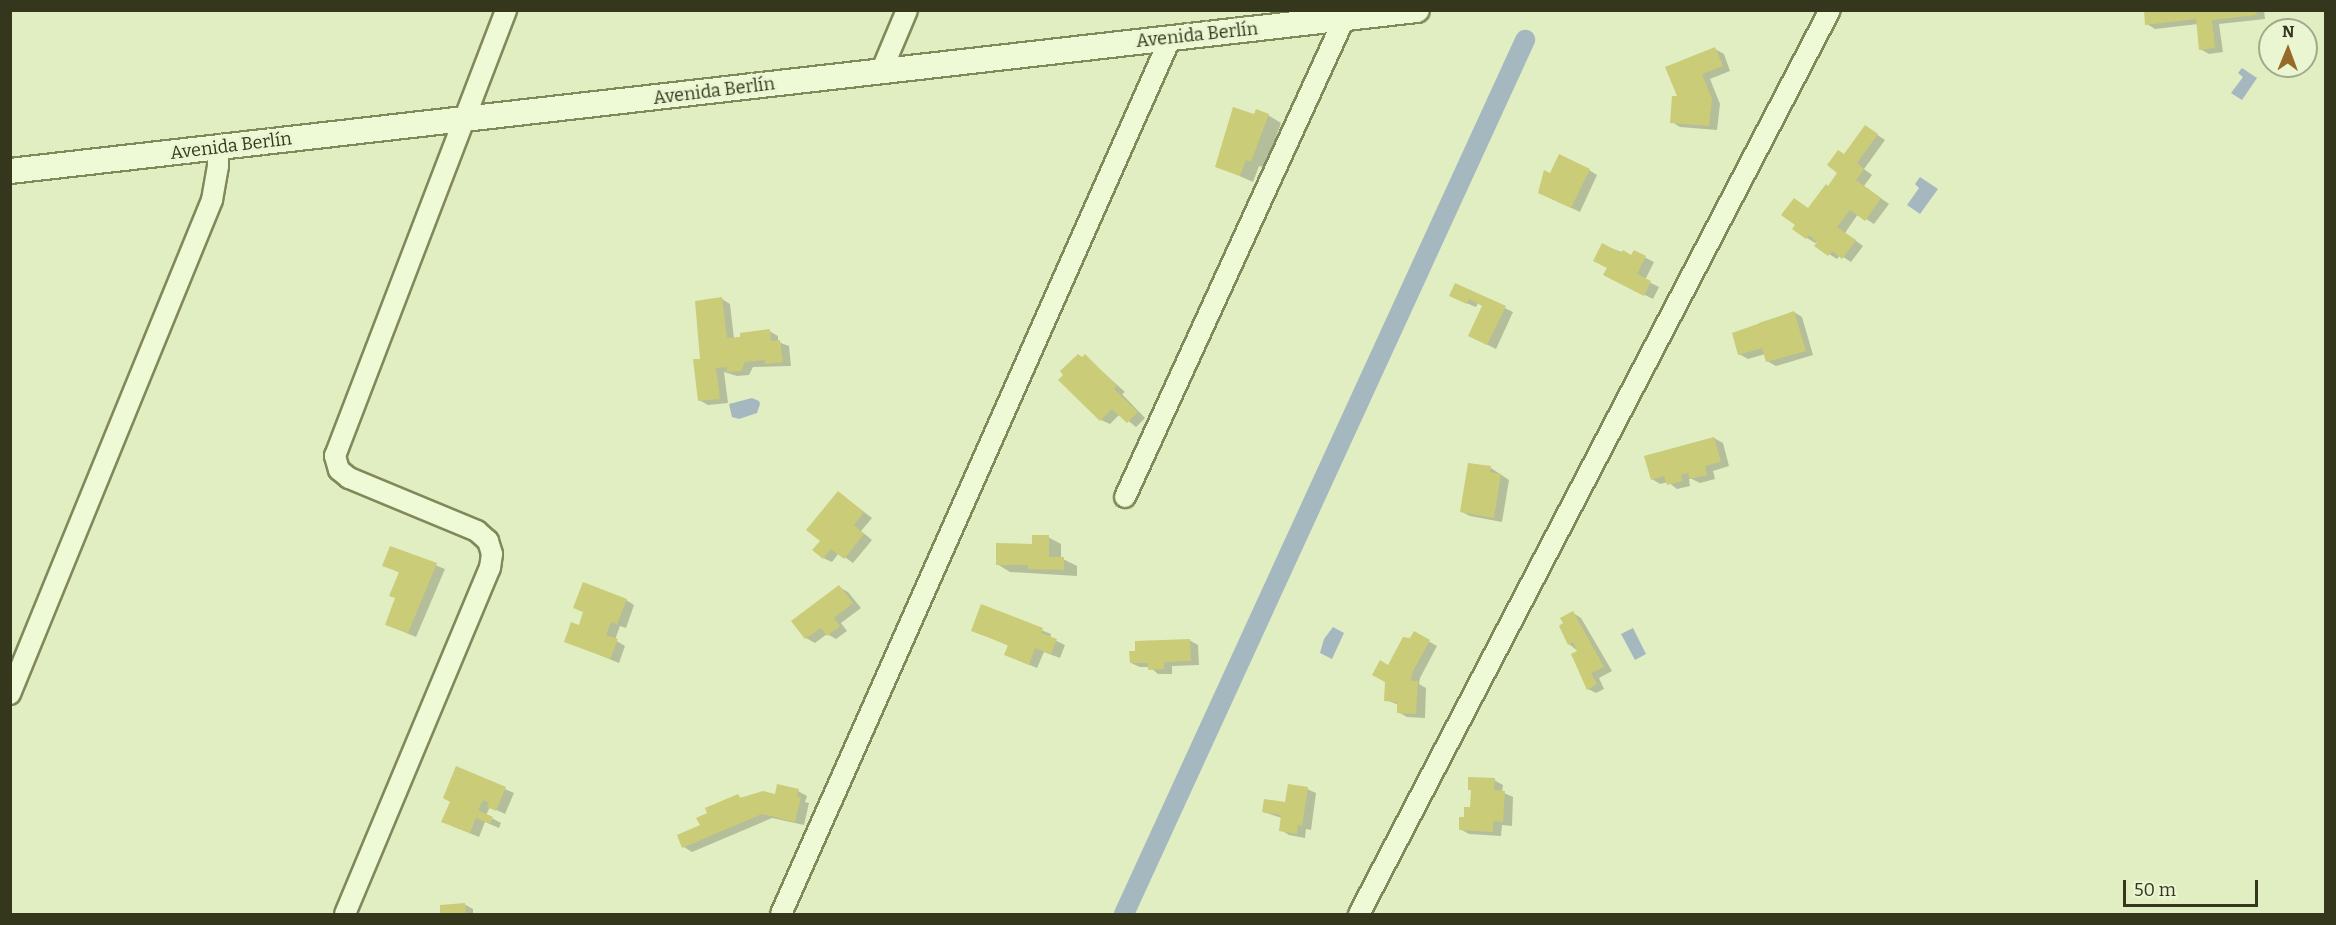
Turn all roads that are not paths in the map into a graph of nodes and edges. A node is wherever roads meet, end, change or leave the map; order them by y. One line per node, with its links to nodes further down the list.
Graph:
1 (506, 10): 8 (street)
2 (907, 10): 7 (street)
3 (1417, 10): 5 (street, Avenida Berlín)
4 (1830, 10): 15 (street)
5 (1344, 19): 6 (street, Avenida Berlín); 11 (street)
6 (1172, 37): 7 (street, Avenida Berlín); 14 (street)
7 (881, 72): 8 (street, Avenida Berlín)
8 (465, 120): 9 (street, Avenida Berlín); 13 (street)
9 (218, 148): 10 (street, Avenida Berlín); 12 (street)
10 (10, 171)
11 (1125, 497)
12 (10, 694)
13 (345, 915)
14 (782, 915)
15 (1359, 915)

